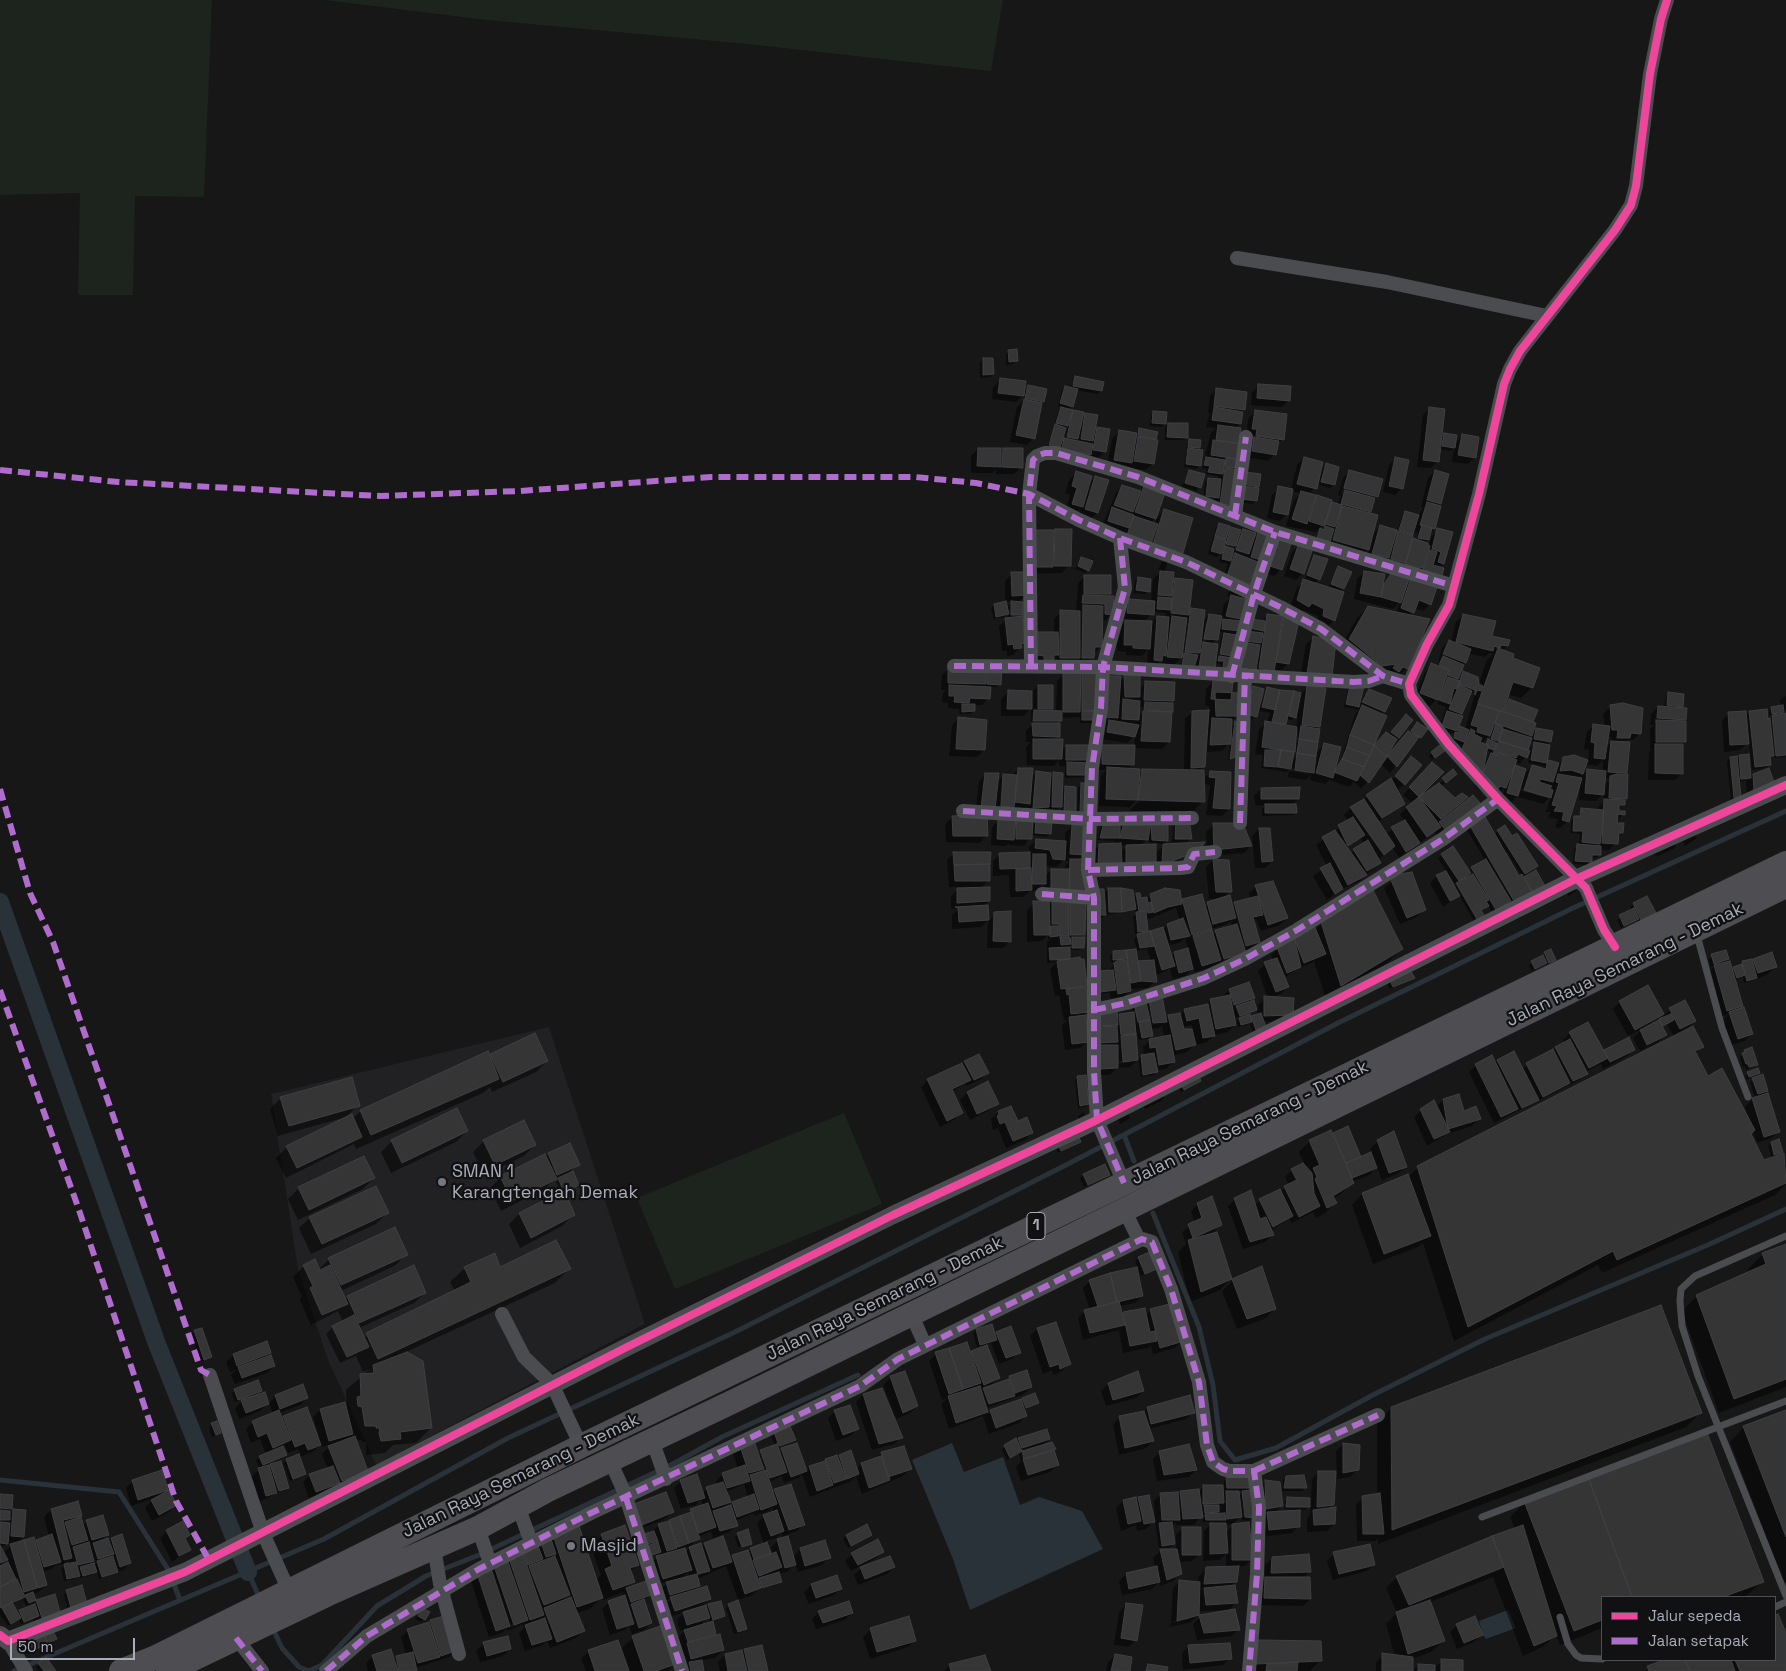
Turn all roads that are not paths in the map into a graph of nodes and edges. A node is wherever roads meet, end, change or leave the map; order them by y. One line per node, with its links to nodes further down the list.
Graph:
1 (1667, 0): 3 (street)
2 (1237, 258): 3 (street)
3 (1547, 316): 9 (street)
4 (1246, 437): 6 (street)
5 (1029, 494): 6 (street); 8 (street); 12 (street)
6 (1235, 516): 7 (street)
7 (1275, 532): 9 (street); 10 (street)
8 (1120, 538): 10 (street); 13 (street)
9 (1454, 586): 16 (street)
10 (1254, 594): 14 (street); 15 (street)
11 (954, 666): 12 (street)
12 (1031, 666): 13 (street)
13 (1103, 667): 14 (street); 21 (street)
14 (1239, 676): 15 (street); 22 (street)
15 (1383, 676): 16 (street)
16 (1409, 684): 18 (street)
17 (1786, 785): 26 (street)
18 (1498, 799): 26 (street); 32 (street)
19 (963, 811): 21 (street)
20 (1192, 818): 21 (street)
21 (1092, 819): 25 (street)
22 (1240, 823)
23 (1215, 852): 25 (street)
24 (1786, 863): 31 (highway, Jalan Raya Semarang - Demak / 1)
25 (1088, 870): 29 (street)
26 (1581, 884): 31 (street); 34 (street)
27 (1786, 886): 30 (highway, Jalan Raya Semarang - Demak / 1)
28 (1042, 894): 29 (street)
29 (1094, 898): 32 (street)
30 (1696, 931): 33 (lane); 36 (highway, Jalan Raya Semarang - Demak / 1)
31 (1610, 938): 35 (highway, Jalan Raya Semarang - Demak / 1)
32 (1094, 1010): 34 (street)
33 (1748, 1096)
34 (1099, 1124): 35 (street); 41 (street)
35 (1119, 1174): 45 (highway, Jalan Raya Semarang - Demak / 1)
36 (1133, 1228): 39 (highway, Jalan Raya Semarang - Demak / 1); 39 (street); 48 (street)
37 (1786, 1236): 44 (lane)
38 (502, 1314): 41 (street)
39 (919, 1332): 46 (highway, Jalan Raya Semarang - Demak / 1); 46 (street)
40 (210, 1375): 52 (street)
41 (554, 1388): 45 (street); 52 (street)
42 (1786, 1401): 44 (lane)
43 (1378, 1415): 48 (street)
44 (1719, 1427): 50 (lane); 57 (lane)
45 (579, 1442): 56 (highway, Jalan Raya Semarang - Demak / 1)
46 (660, 1463): 47 (highway, Jalan Raya Semarang - Demak / 1); 49 (street)
47 (615, 1469): 49 (street); 51 (highway, Jalan Raya Semarang - Demak / 1)
48 (1254, 1471): 69 (street)
49 (626, 1496): 51 (street); 68 (street)
50 (1482, 1517)
51 (526, 1527): 53 (highway, Jalan Raya Semarang - Demak / 1); 53 (street)
52 (266, 1537): 56 (street); 60 (street)
53 (485, 1548): 54 (highway, Jalan Raya Semarang - Demak / 1); 55 (street)
54 (435, 1555): 55 (street); 56 (highway, Jalan Raya Semarang - Demak / 1)
55 (441, 1587): 61 (street); 67 (street)
56 (289, 1593): 59 (highway, Jalan Raya Semarang - Demak / 1)
57 (1786, 1596)
58 (1560, 1617): 62 (lane)
59 (241, 1628): 64 (highway, Jalan Raya Semarang - Demak / 1); 65 (highway, Jalan Raya Semarang - Demak / 1); 66 (street)
60 (4, 1638): 63 (street)
61 (459, 1654)
62 (1601, 1659)
63 (23, 1665)
64 (121, 1671)
65 (168, 1671)
66 (262, 1671)
67 (326, 1671)
68 (682, 1671)
69 (1249, 1671)

